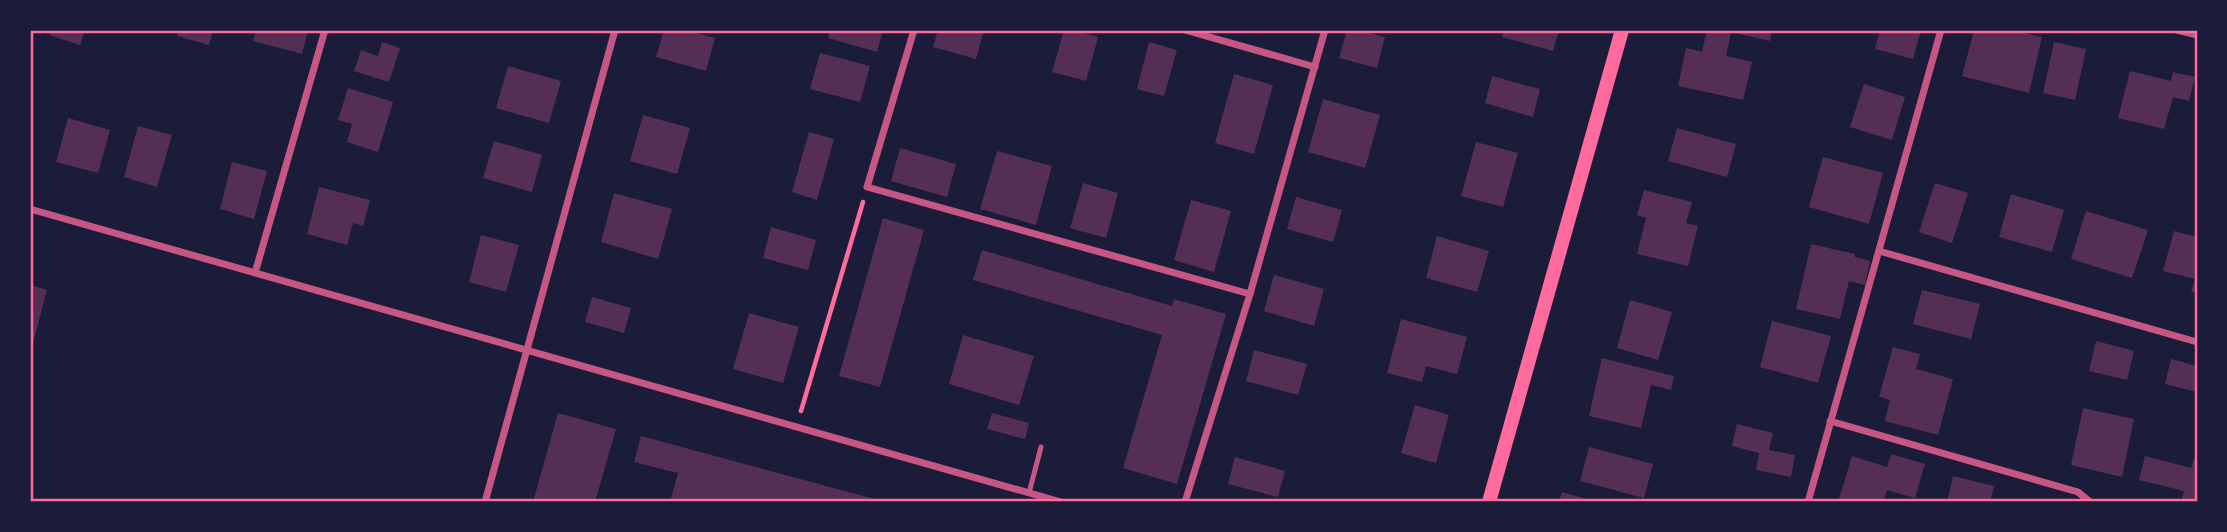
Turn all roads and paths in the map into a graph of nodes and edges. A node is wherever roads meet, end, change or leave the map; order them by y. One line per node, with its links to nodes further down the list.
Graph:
1 (326, 30): 14 (street)
2 (615, 30): 17 (street)
3 (914, 30): 11 (street)
4 (1185, 30): 10 (street)
5 (1325, 30): 10 (street)
6 (1622, 30): 25 (main road)
7 (1941, 30): 13 (street)
8 (2177, 30): 9 (street)
9 (2197, 35)
10 (1315, 67): 15 (street)
11 (867, 187): 15 (street); 19 (path)
12 (30, 209): 14 (street)
13 (1879, 251): 16 (street); 18 (street)
14 (255, 274): 17 (street)
15 (1250, 294): 24 (street)
16 (2197, 342)
17 (527, 351): 19 (street); 22 (street)
18 (1830, 421): 26 (street); 27 (street)
19 (796, 427): 21 (street)
20 (1041, 447): 21 (lane)
21 (1029, 493): 23 (street)
22 (485, 502)
23 (1060, 502)
24 (1185, 502)
25 (1489, 502)
26 (1808, 502)
27 (2090, 502)

